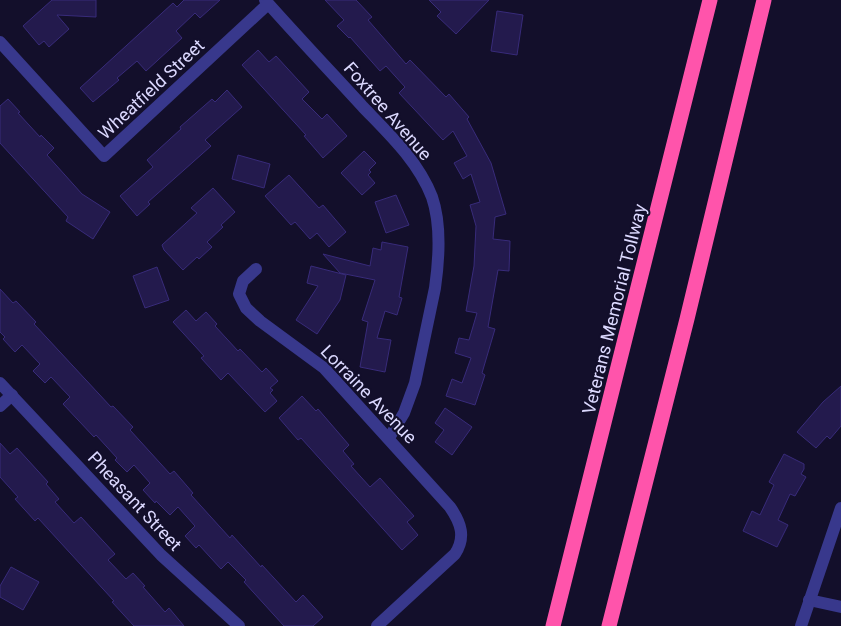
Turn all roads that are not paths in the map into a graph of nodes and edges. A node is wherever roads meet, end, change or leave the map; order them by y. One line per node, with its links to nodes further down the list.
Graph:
1 (710, 0): 15 (highway, Veterans Memorial Tollway)
2 (266, 2): 4 (street, Wheatfield Street); 9 (street, Foxtree Avenue)
3 (764, 4): 16 (highway)
4 (0, 42)
5 (256, 269): 9 (street, Lorraine Avenue)
6 (0, 382): 7 (street, Pheasant Street)
7 (12, 395): 8 (street); 13 (street, Pheasant Street)
8 (0, 406)
9 (389, 438): 14 (street, Lorraine Avenue)
10 (841, 508): 11 (street)
11 (810, 600): 12 (street); 17 (street)
12 (841, 607)
13 (239, 626)
14 (377, 626)
15 (553, 626)
16 (609, 626)
17 (801, 626)

